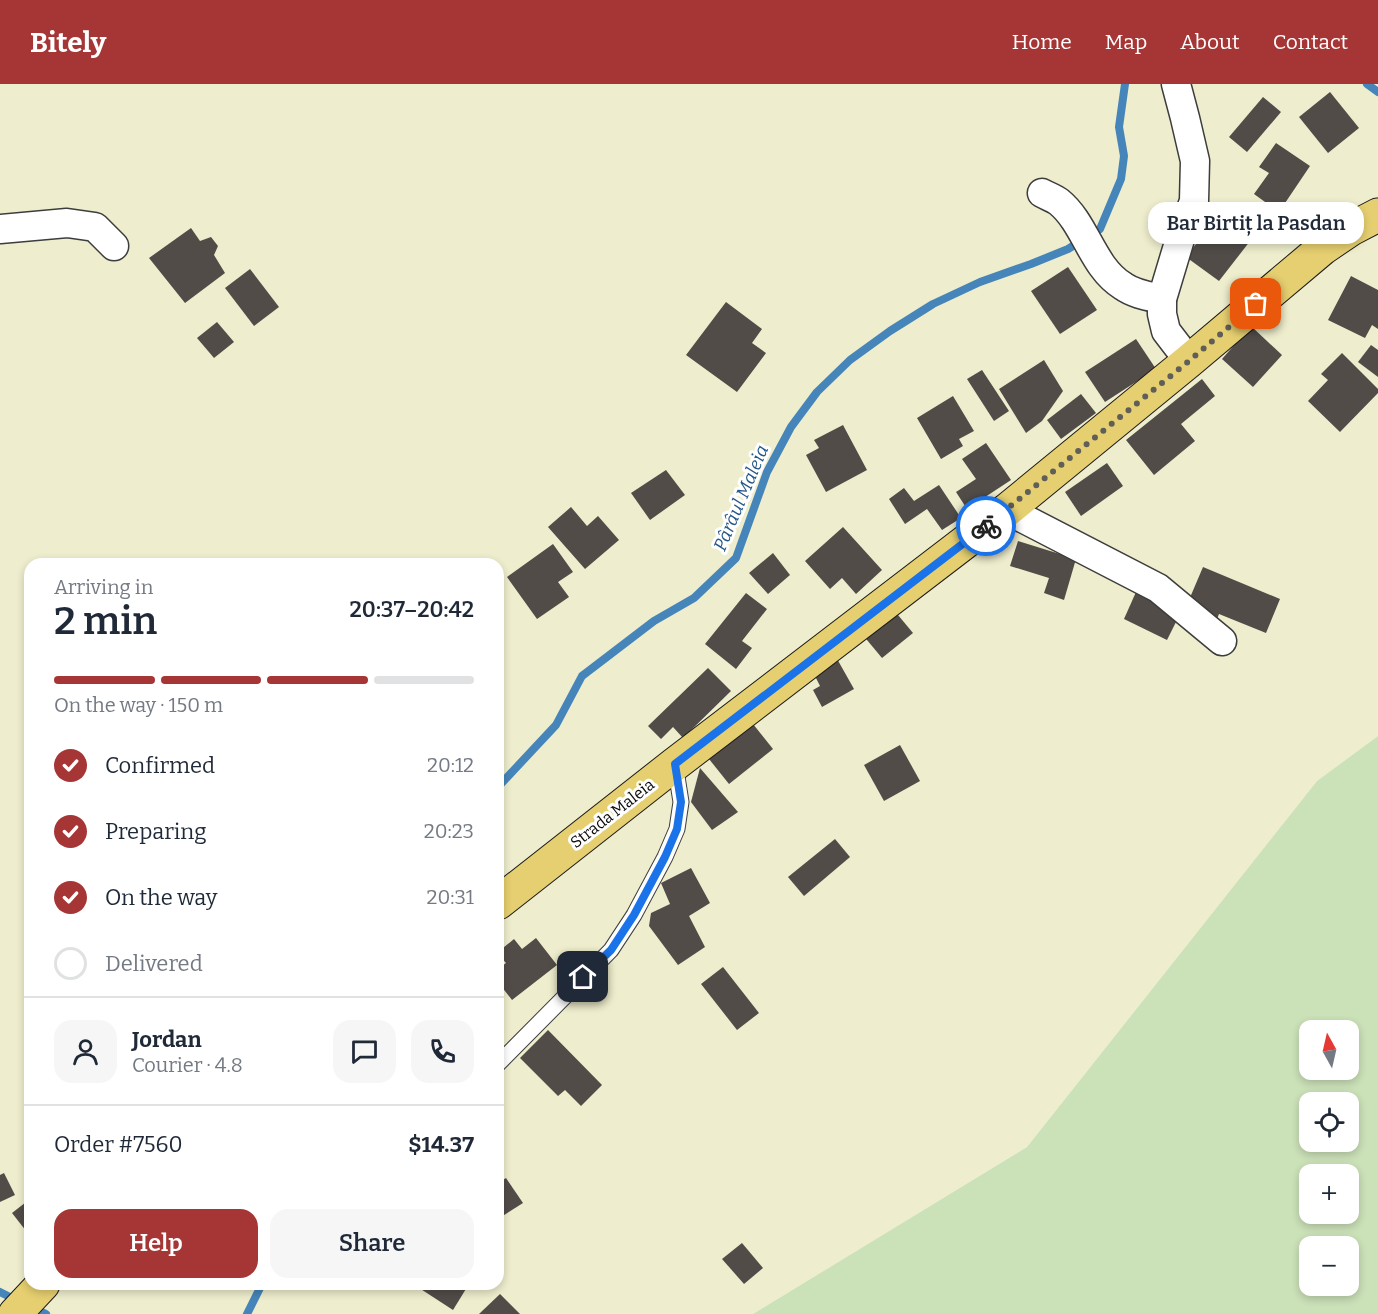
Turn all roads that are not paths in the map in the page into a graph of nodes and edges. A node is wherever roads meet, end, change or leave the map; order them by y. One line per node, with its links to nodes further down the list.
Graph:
1 (1176, 84): 6 (street)
2 (1042, 193): 6 (street)
3 (1378, 214): 7 (main road, Strada Maleia)
4 (0, 229): 5 (street)
5 (114, 246)
6 (1162, 299): 7 (street)
7 (1189, 361): 8 (main road, Strada Maleia)
8 (1007, 510): 9 (street); 10 (main road, Strada Maleia)
9 (1221, 641)
10 (675, 764): 11 (main road, Strada Maleia); 12 (lane)
11 (504, 898)
12 (504, 1058)
13 (37, 1290): 14 (main road)
14 (15, 1314)

